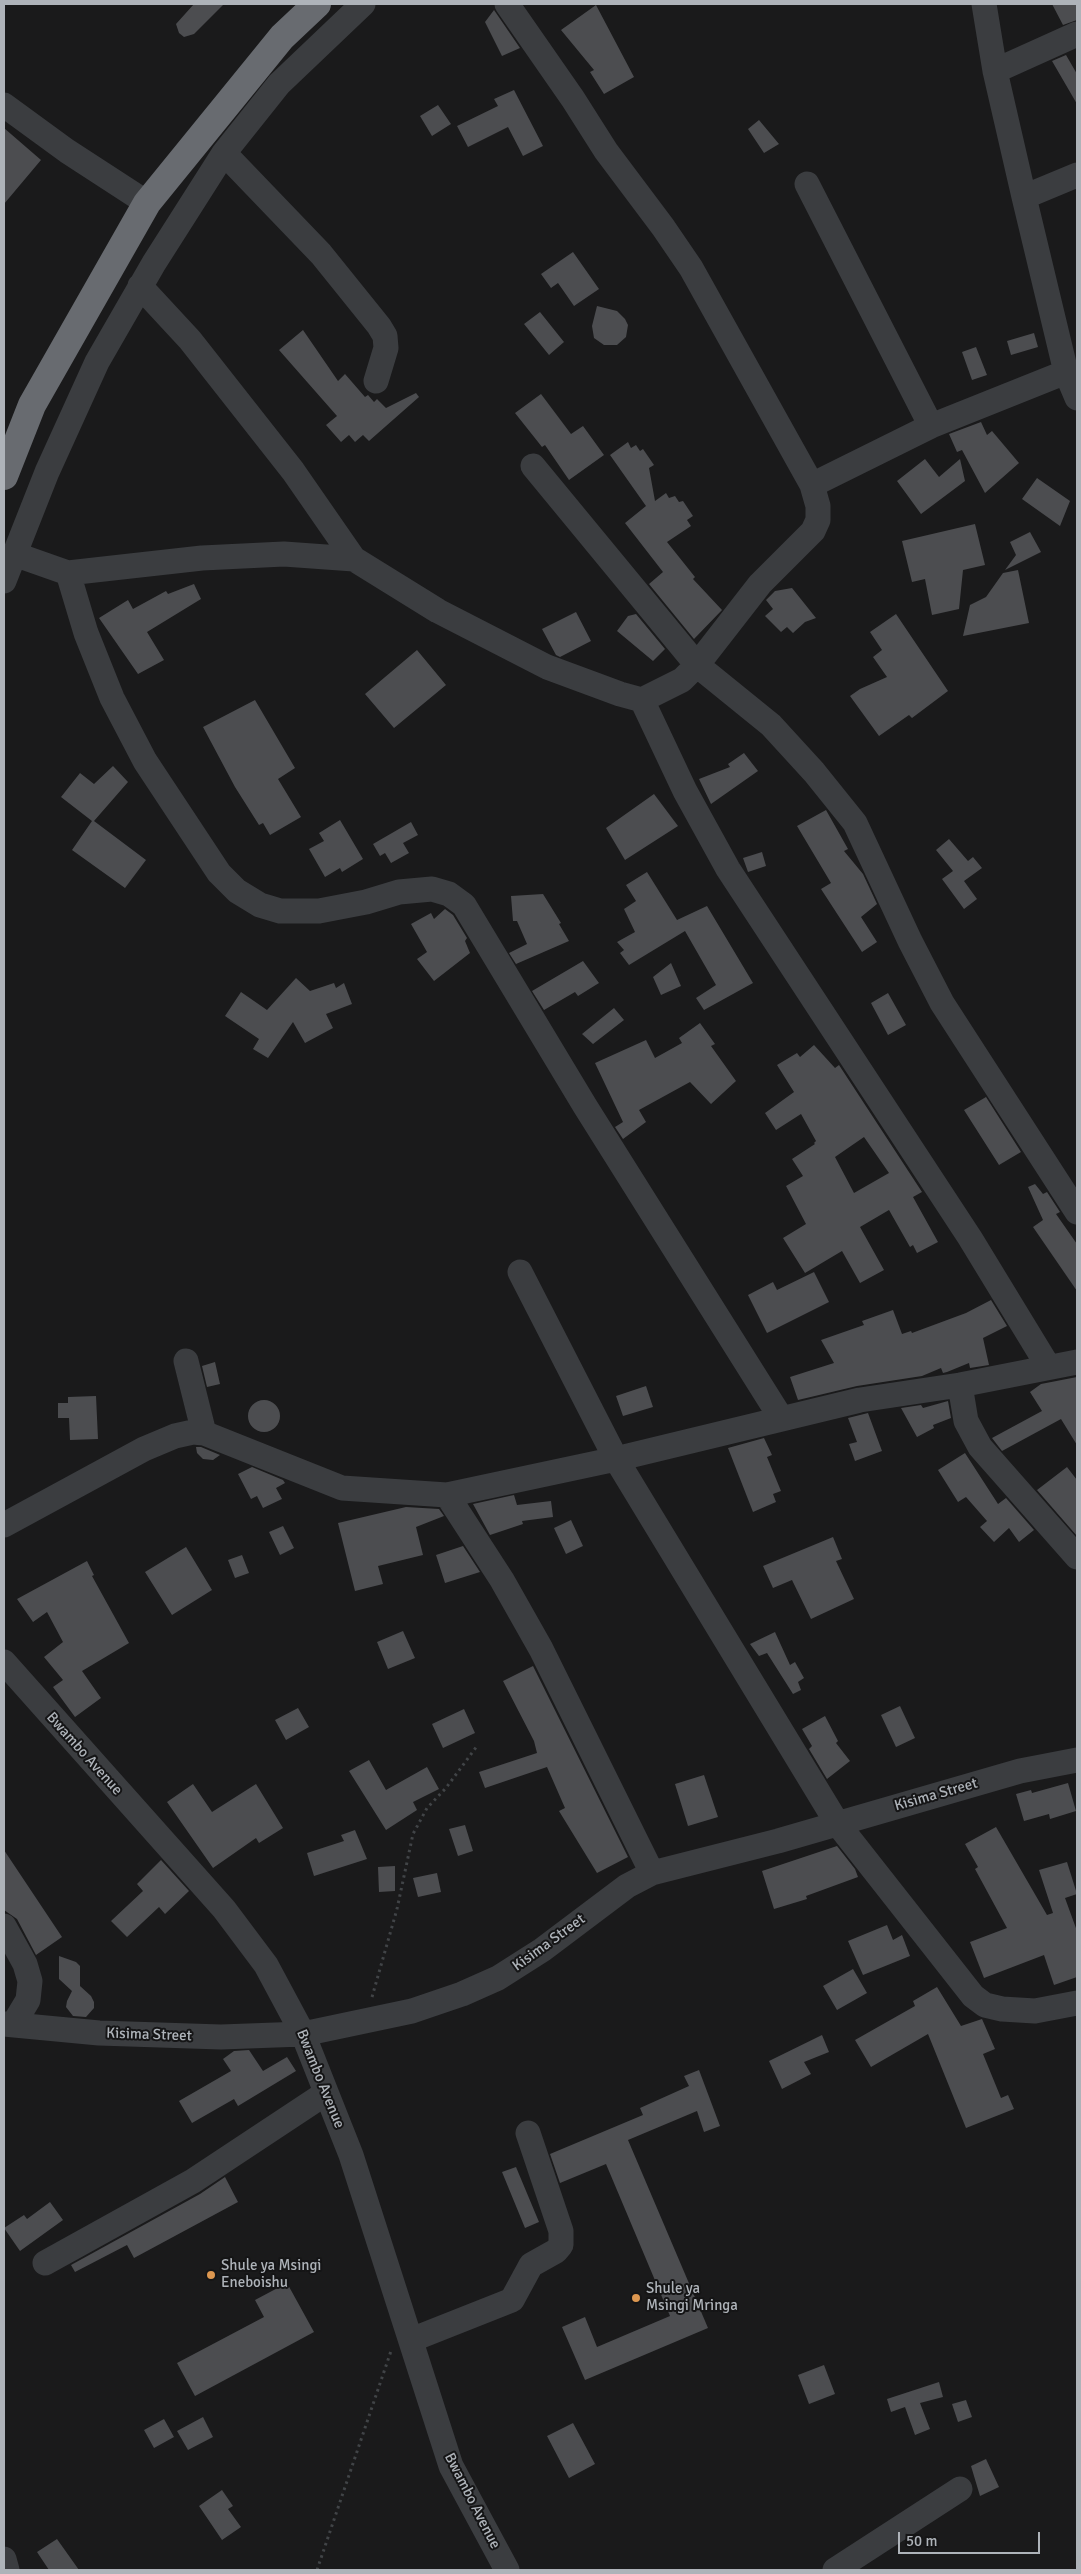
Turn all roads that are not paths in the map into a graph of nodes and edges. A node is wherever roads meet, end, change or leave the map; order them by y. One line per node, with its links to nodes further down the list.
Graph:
1 (318, 4): 12 (highway)
2 (363, 4): 8 (street)
3 (507, 4): 20 (street)
4 (984, 4): 6 (street)
5 (1077, 34): 6 (street)
6 (995, 71): 11 (street)
7 (4, 105): 12 (street)
8 (224, 153): 13 (street); 15 (street)
9 (1077, 174): 11 (street)
10 (807, 184): 17 (street)
11 (1024, 198): 14 (street)
12 (147, 203): 19 (highway)
13 (140, 286): 21 (street); 22 (street)
14 (1066, 372): 16 (street); 17 (street)
15 (376, 381)
16 (1077, 398)
17 (931, 426): 20 (street)
18 (533, 466): 25 (street)
19 (4, 476)
20 (812, 485): 25 (street)
21 (14, 554): 23 (street); 24 (street)
22 (354, 559): 23 (street); 26 (street)
23 (68, 573): 33 (street)
24 (4, 581)
25 (697, 665): 26 (street); 27 (street)
26 (642, 700): 31 (street)
27 (1077, 1212)
28 (520, 1272): 35 (street)
29 (186, 1361): 34 (street)
30 (1077, 1362): 31 (street)
31 (1048, 1366): 32 (street)
32 (960, 1385): 33 (street); 38 (street)
33 (781, 1418): 35 (street)
34 (204, 1433): 36 (street); 37 (street)
35 (616, 1459): 36 (street); 41 (street)
36 (447, 1495): 42 (street)
37 (4, 1525)
38 (1077, 1557)
39 (4, 1662): 46 (street, Bwambo Avenue)
40 (1077, 1760): 41 (street, Kisima Street)
41 (837, 1823): 42 (street, Kisima Street); 44 (street)
42 (652, 1873): 46 (street, Kisima Street)
43 (4, 1926): 45 (street)
44 (1077, 2002)
45 (8, 2025): 46 (street, Kisima Street)
46 (303, 2034): 47 (street, Bwambo Avenue)
47 (326, 2093): 49 (street); 50 (street, Bwambo Avenue)
48 (528, 2133): 50 (street)
49 (44, 2263)
50 (411, 2340): 54 (street, Bwambo Avenue)
51 (960, 2489): 55 (street)
52 (4, 2559): 53 (street)
53 (8, 2570)
54 (507, 2570)
55 (835, 2570)

